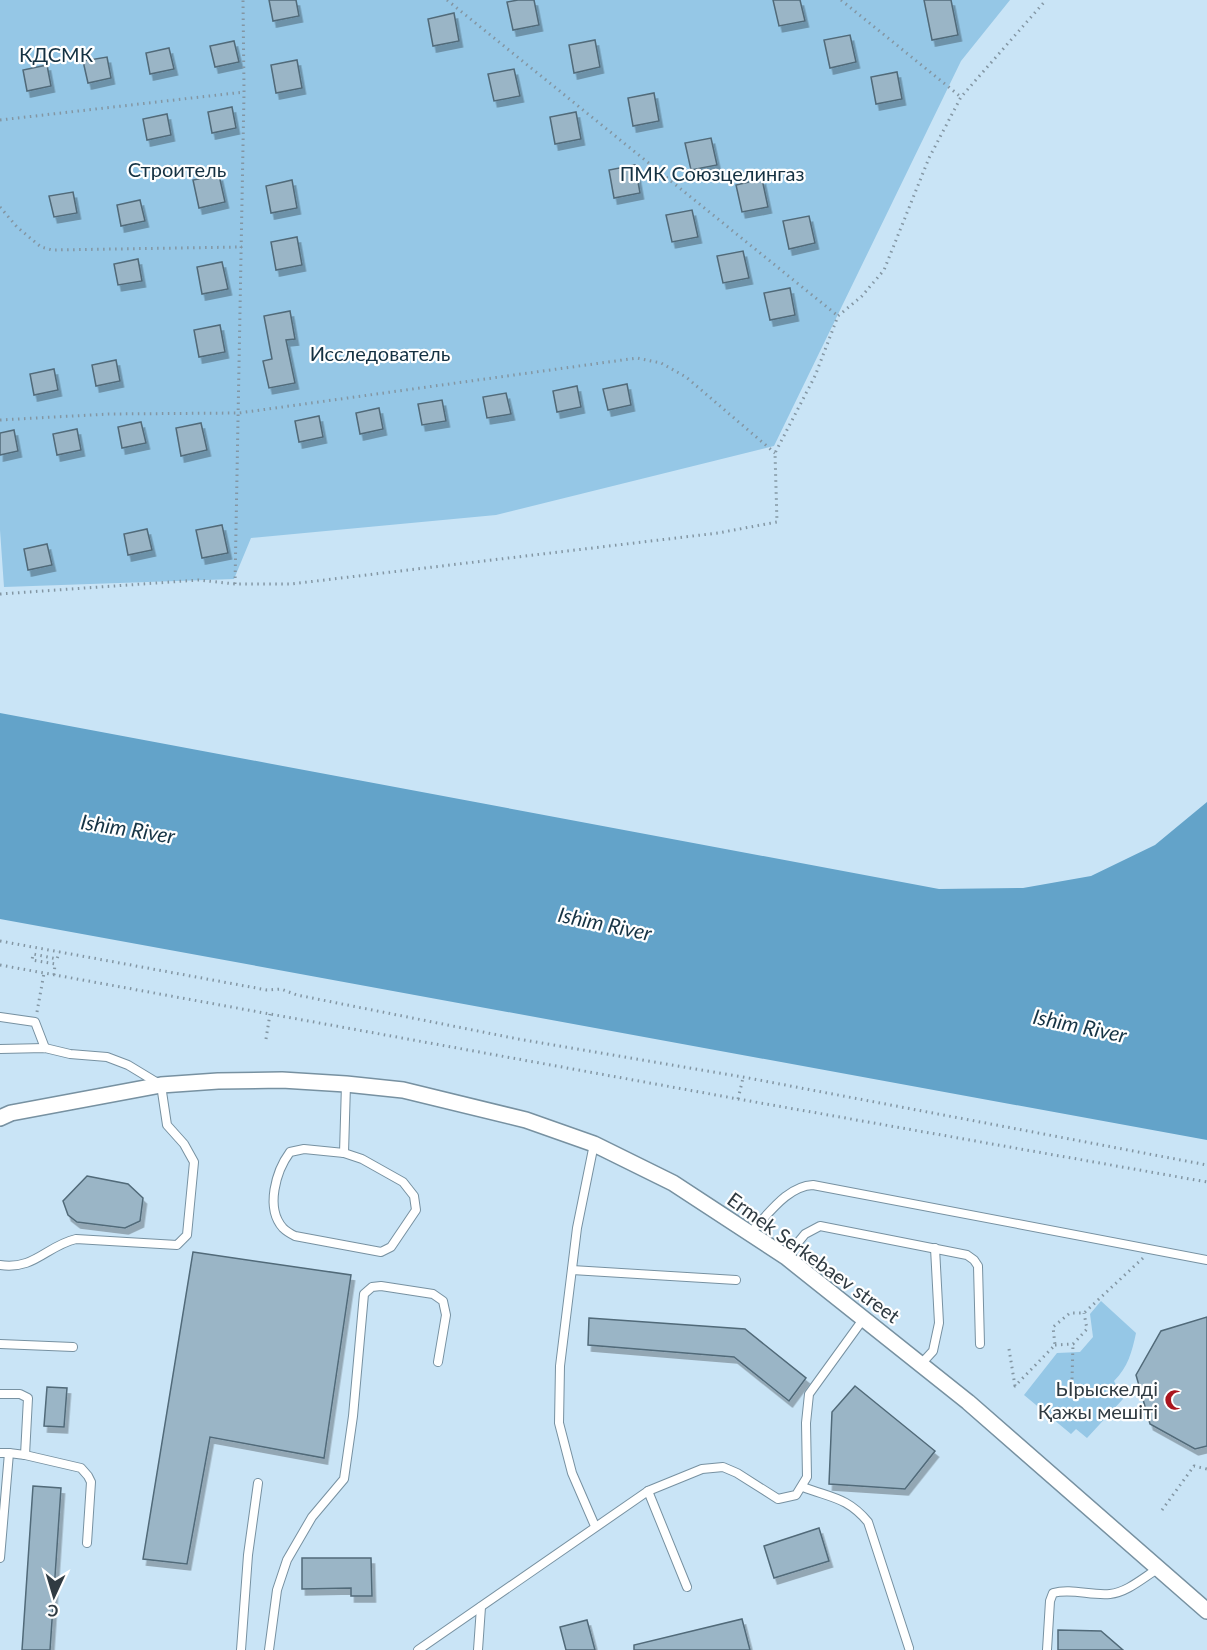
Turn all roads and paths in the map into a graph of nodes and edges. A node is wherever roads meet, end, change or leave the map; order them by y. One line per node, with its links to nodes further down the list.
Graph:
1 (243, 0): 5 (path)
2 (447, 0): 10 (path)
3 (841, 0): 6 (path)
4 (1046, 0): 6 (path)
5 (244, 92): 7 (path); 9 (path)
6 (961, 97): 10 (path)
7 (0, 120)
8 (0, 207): 9 (path)
9 (242, 247): 11 (path)
10 (838, 316): 13 (path)
11 (239, 413): 12 (path); 13 (path); 14 (path)
12 (0, 420)
13 (775, 453): 14 (path)
14 (235, 584): 15 (path)
15 (0, 594)
16 (0, 941): 17 (path)
17 (60, 952): 19 (path); 25 (path)
18 (0, 965): 19 (path)
19 (54, 975): 20 (path)
20 (270, 1013): 22 (path); 28 (path)
21 (0, 1017): 23 (lane)
22 (266, 1039)
23 (45, 1048): 24 (lane); 27 (lane)
24 (0, 1049)
25 (743, 1077): 28 (path); 32 (path)
26 (346, 1084): 27 (street, Ermek Serkebaev street); 30 (street, Ermek Serkebaev street); 31 (lane)
27 (161, 1085): 29 (street, Ermek Serkebaev street); 39 (lane)
28 (738, 1099): 33 (path)
29 (0, 1118)
30 (594, 1144): 34 (street, Ermek Serkebaev street); 40 (lane)
31 (344, 1153): 31 (lane)
32 (1207, 1165)
33 (1207, 1182)
34 (750, 1233): 36 (lane); 37 (street, Ermek Serkebaev street)
35 (935, 1248): 37 (lane); 45 (lane); 51 (lane)
36 (1151, 1250): 38 (lane); 42 (path)
37 (786, 1257): 43 (street, Ermek Serkebaev street)
38 (1207, 1260)
39 (0, 1266)
40 (572, 1270): 41 (lane); 61 (lane)
41 (736, 1280)
42 (1084, 1313): 46 (path); 47 (path)
43 (864, 1318): 51 (street, Ermek Serkebaev street); 58 (lane)
44 (0, 1344): 48 (lane)
45 (980, 1344)
46 (1072, 1344): 47 (path); 52 (path)
47 (1055, 1345): 49 (path)
48 (73, 1347)
49 (1009, 1349)
50 (438, 1362): 70 (lane)
51 (921, 1364): 64 (street, Ermek Serkebaev street)
52 (1072, 1379)
53 (0, 1394): 55 (lane)
54 (4, 1453): 55 (lane); 63 (lane)
55 (25, 1455): 62 (lane)
56 (1207, 1469): 60 (path)
57 (258, 1483): 69 (lane)
58 (803, 1487): 59 (lane); 68 (lane)
59 (648, 1491): 61 (lane); 65 (lane)
60 (1162, 1510)
61 (595, 1526): 66 (lane)
62 (87, 1543)
63 (0, 1558)
64 (1159, 1568): 67 (street, Ermek Serkebaev street); 73 (lane)
65 (687, 1587)
66 (481, 1607): 71 (lane); 72 (lane)
67 (1207, 1611)
68 (909, 1647)
69 (242, 1650)
70 (269, 1650)
71 (418, 1650)
72 (478, 1650)
73 (1047, 1650)

